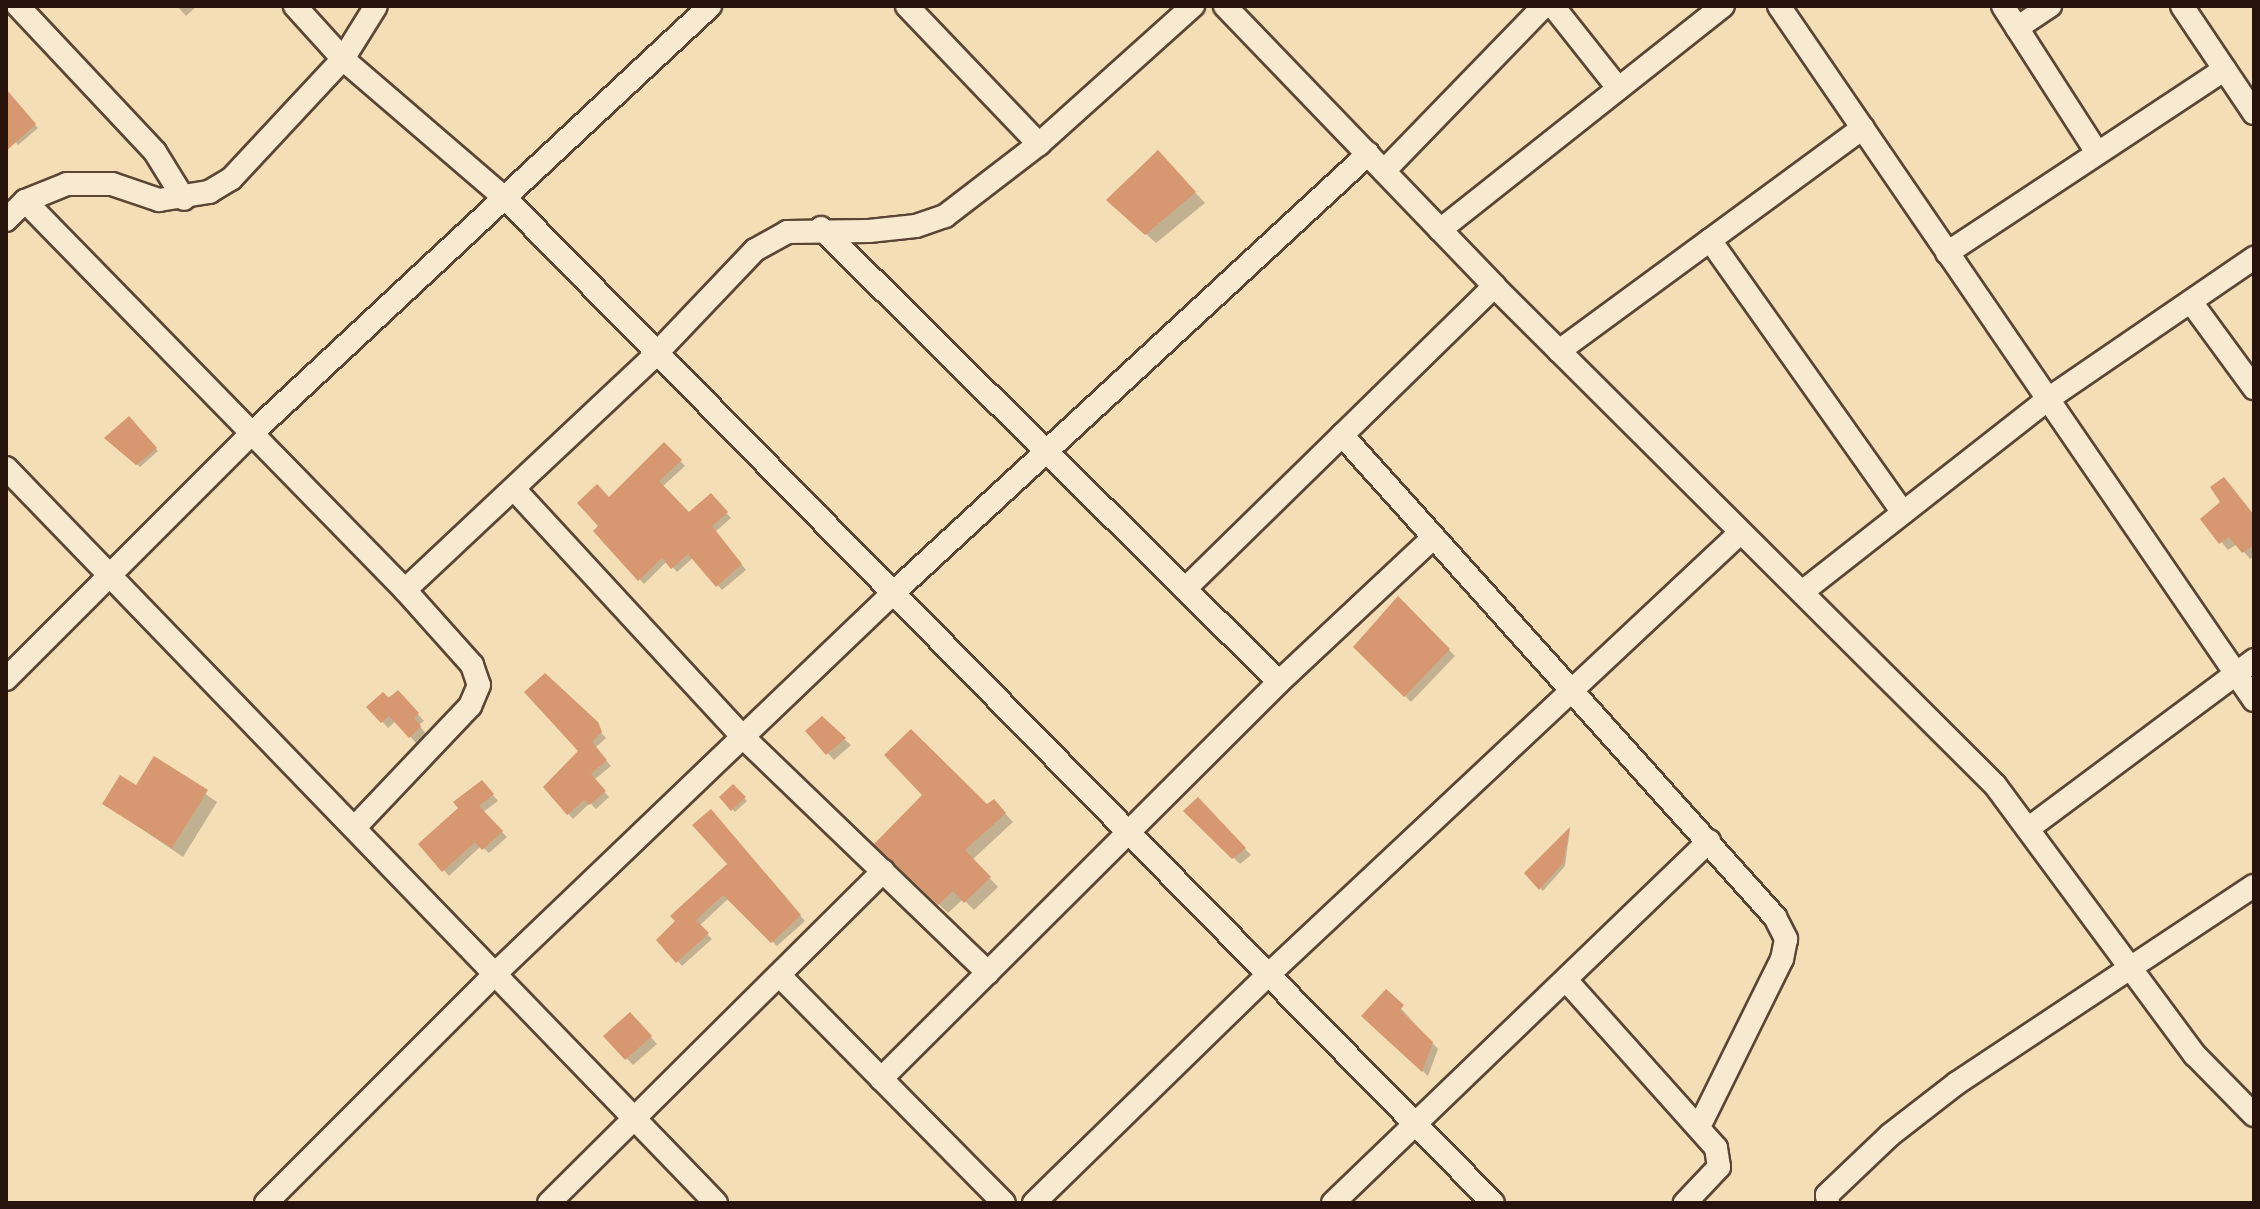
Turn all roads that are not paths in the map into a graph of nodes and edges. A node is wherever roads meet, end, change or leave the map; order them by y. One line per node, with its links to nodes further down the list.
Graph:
1 (18, 6): 25 (street)
2 (295, 6): 16 (street)
3 (376, 6): 16 (street)
4 (710, 6): 26 (street)
5 (1193, 6): 21 (street)
6 (1225, 6): 23 (street)
7 (1544, 6): 24 (street)
8 (1553, 6): 18 (street)
9 (1723, 6): 18 (street)
10 (1779, 6): 20 (street)
11 (2003, 6): 15 (street)
12 (2050, 6): 15 (street)
13 (2182, 6): 17 (street)
14 (912, 8): 21 (street)
15 (2017, 28): 22 (street)
16 (343, 59): 25 (street); 26 (street)
17 (2225, 69): 19 (street); 22 (street)
18 (1618, 88): 30 (street)
19 (2254, 113)
20 (1863, 128): 31 (street); 32 (street)
21 (1039, 144): 29 (street)
22 (2096, 151): 32 (street)
23 (1368, 154): 24 (street); 42 (street)
24 (1384, 171): 30 (street)
25 (184, 199): 27 (street)
26 (507, 200): 37 (street); 40 (street)
27 (25, 201): 28 (street); 40 (street)
28 (6, 220)
29 (821, 228): 37 (street); 42 (street)
30 (1440, 230): 34 (street)
31 (1710, 240): 36 (street); 45 (street)
32 (1947, 253): 39 (street)
33 (2254, 258): 35 (street)
34 (1494, 286): 36 (street); 41 (street)
35 (2191, 302): 38 (street); 39 (street)
36 (1559, 351): 46 (street)
37 (655, 355): 44 (street); 52 (street)
38 (2254, 388)
39 (2048, 399): 45 (street); 53 (street)
40 (250, 435): 48 (street); 50 (street)
41 (1342, 435): 47 (street); 49 (street)
42 (1047, 452): 49 (street); 52 (street)
43 (6, 468): 48 (street)
44 (514, 489): 50 (street); 58 (street)
45 (1903, 513): 51 (street)
46 (1741, 532): 51 (street); 56 (street)
47 (1433, 538): 55 (street); 56 (street)
48 (110, 577): 54 (street); 59 (street)
49 (1185, 589): 55 (street)
50 (405, 590): 59 (street)
51 (1802, 592): 60 (street)
52 (891, 595): 58 (street); 61 (street)
53 (2245, 666): 57 (street); 60 (street)
54 (6, 679)
55 (1279, 682): 61 (street)
56 (1570, 692): 62 (street); 69 (street)
57 (2254, 700)
58 (743, 737): 63 (street); 66 (street)
59 (355, 827): 66 (street)
60 (2029, 828): 65 (street)
61 (1128, 835): 67 (street); 69 (street)
62 (1709, 841): 70 (street); 75 (street)
63 (883, 871): 67 (street); 68 (street)
64 (2254, 886): 65 (street)
65 (2130, 968): 72 (street); 76 (street)
66 (497, 972): 73 (street); 77 (street)
67 (988, 973): 71 (street)
68 (779, 975): 71 (street); 73 (street)
69 (1267, 976): 74 (street); 81 (street)
70 (1566, 980): 74 (street); 75 (street)
71 (881, 1079): 80 (street)
72 (2254, 1115)
73 (636, 1119): 78 (street); 79 (street)
74 (1413, 1122): 82 (street); 83 (street)
75 (1699, 1127): 84 (street)
76 (1825, 1200)
77 (266, 1203)
78 (549, 1203)
79 (716, 1203)
80 (1004, 1203)
81 (1034, 1203)
82 (1333, 1203)
83 (1493, 1203)
84 (1685, 1203)

